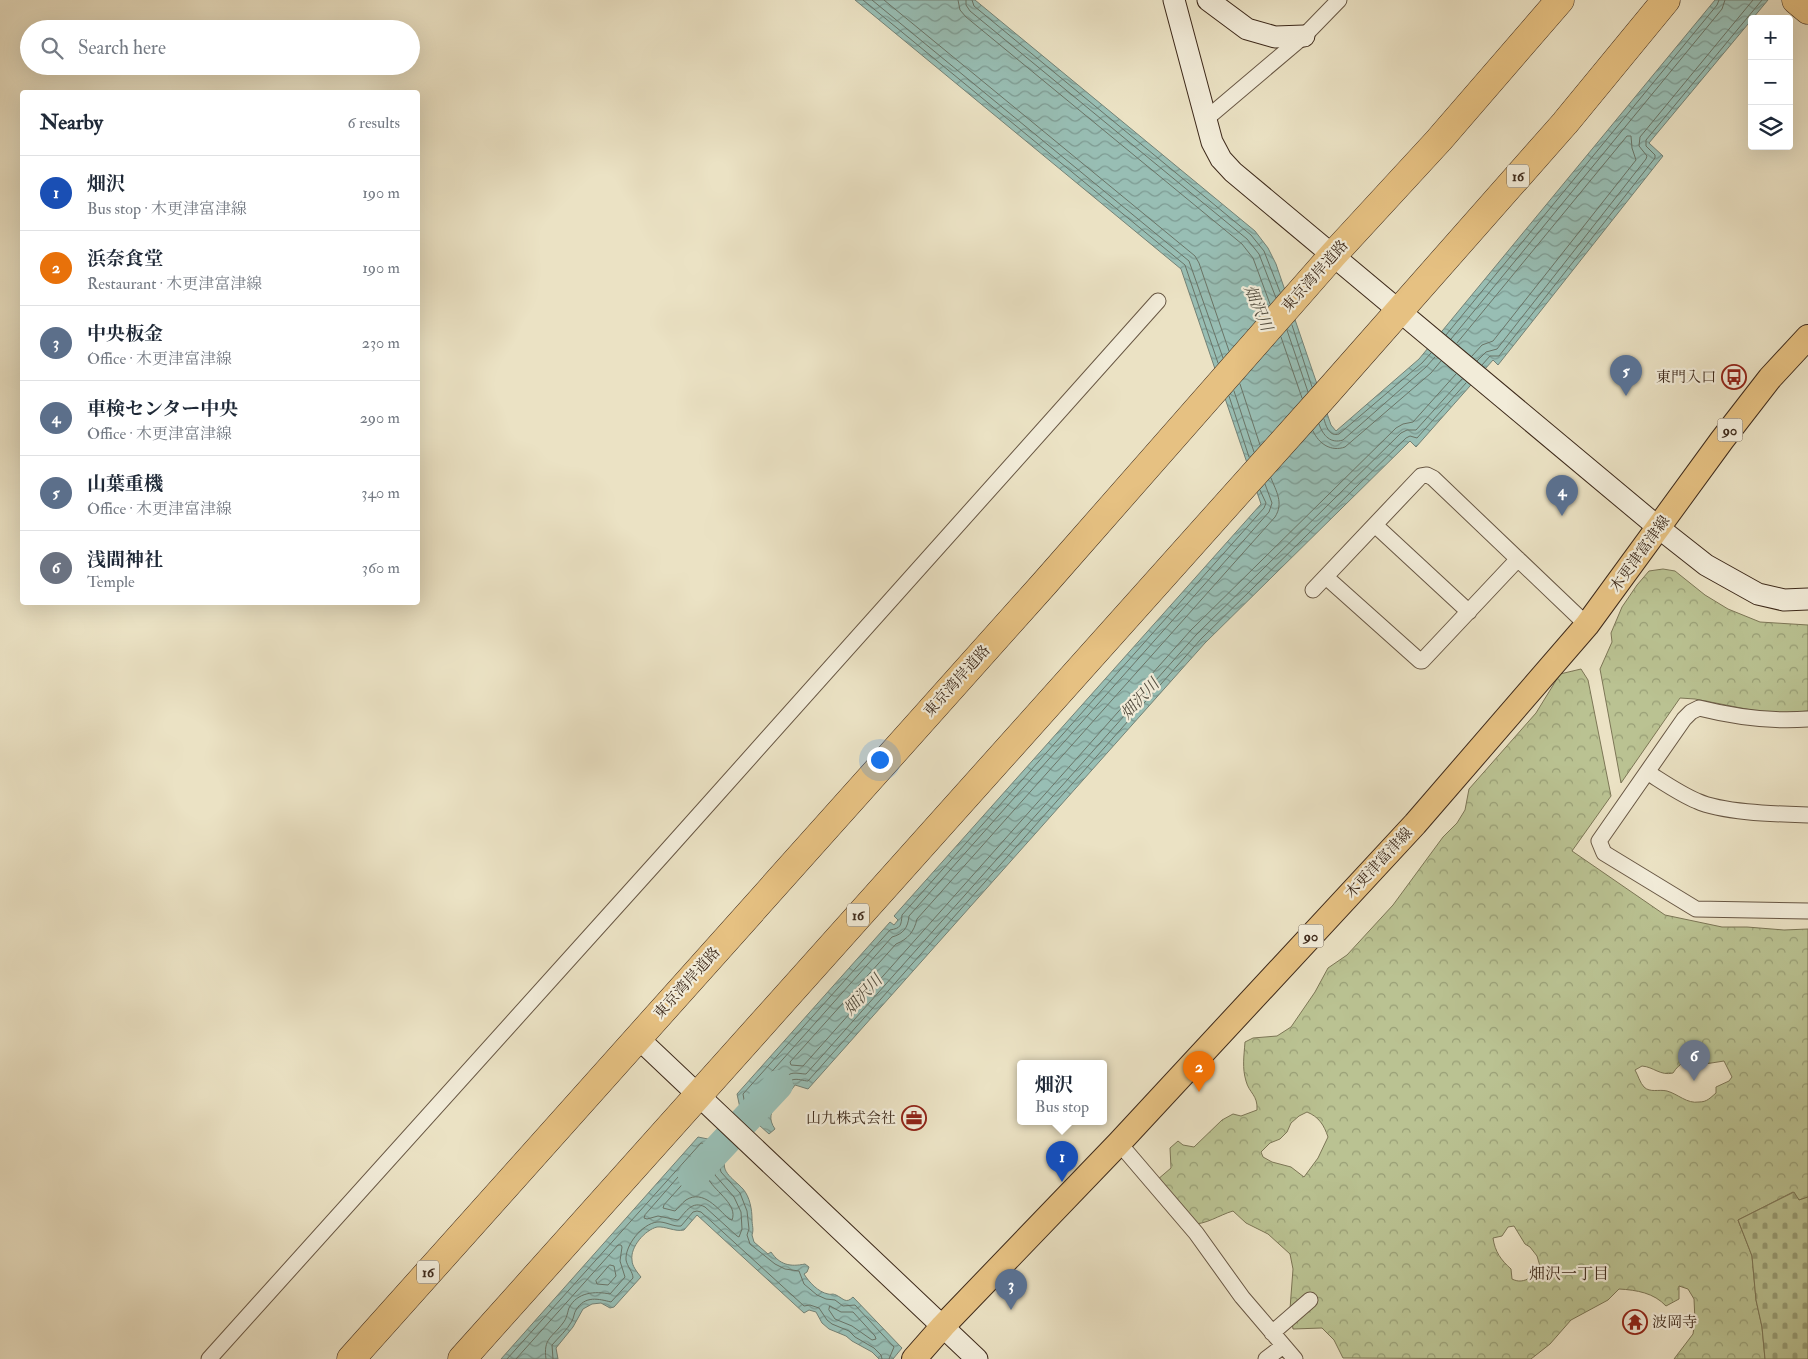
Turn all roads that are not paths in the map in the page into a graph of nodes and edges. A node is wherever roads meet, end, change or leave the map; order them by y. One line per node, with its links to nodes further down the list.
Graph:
1 (1174, 0): 9 (street)
2 (1208, 0): 8 (street)
3 (1339, 0): 8 (street)
4 (1560, 0): 10 (highway, 東京湾岸道路 / 16)
5 (1666, 0): 12 (highway, 16)
6 (1796, 0): 7 (highway)
7 (1808, 10)
8 (1304, 36): 9 (street)
9 (1206, 119): 10 (street)
10 (1333, 255): 12 (street); 26 (highway, 東京湾岸道路 / 16)
11 (1158, 301): 34 (street)
12 (1399, 310): 15 (street); 27 (highway, 16)
13 (1808, 337): 15 (main road, 木更津富津線 / 90)
14 (1375, 525): 16 (street); 17 (street); 20 (street)
15 (1659, 528): 19 (street); 21 (main road, 木更津富津線 / 90)
16 (1518, 559): 20 (street); 21 (street)
17 (1326, 577): 18 (street); 20 (street)
18 (1314, 590)
19 (1808, 598)
20 (1469, 612)
21 (1587, 625): 28 (main road, 木更津富津線 / 90)
22 (1808, 719): 23 (street)
23 (1647, 772): 24 (street); 25 (street)
24 (1808, 815)
25 (1808, 911)
26 (638, 1038): 27 (street); 35 (highway, 東京湾岸道路 / 16)
27 (704, 1100): 30 (street); 36 (highway, 16)
28 (1119, 1143): 30 (main road, 木更津富津線 / 90); 31 (street)
29 (1310, 1300): 31 (street)
30 (944, 1326): 33 (main road, 木更津富津線 / 90); 37 (street)
31 (1272, 1333): 32 (street)
32 (1283, 1346): 38 (street); 39 (street)
33 (916, 1357)
34 (209, 1359)
35 (351, 1359)
36 (462, 1359)
37 (977, 1359)
38 (1266, 1359)
39 (1295, 1359)

